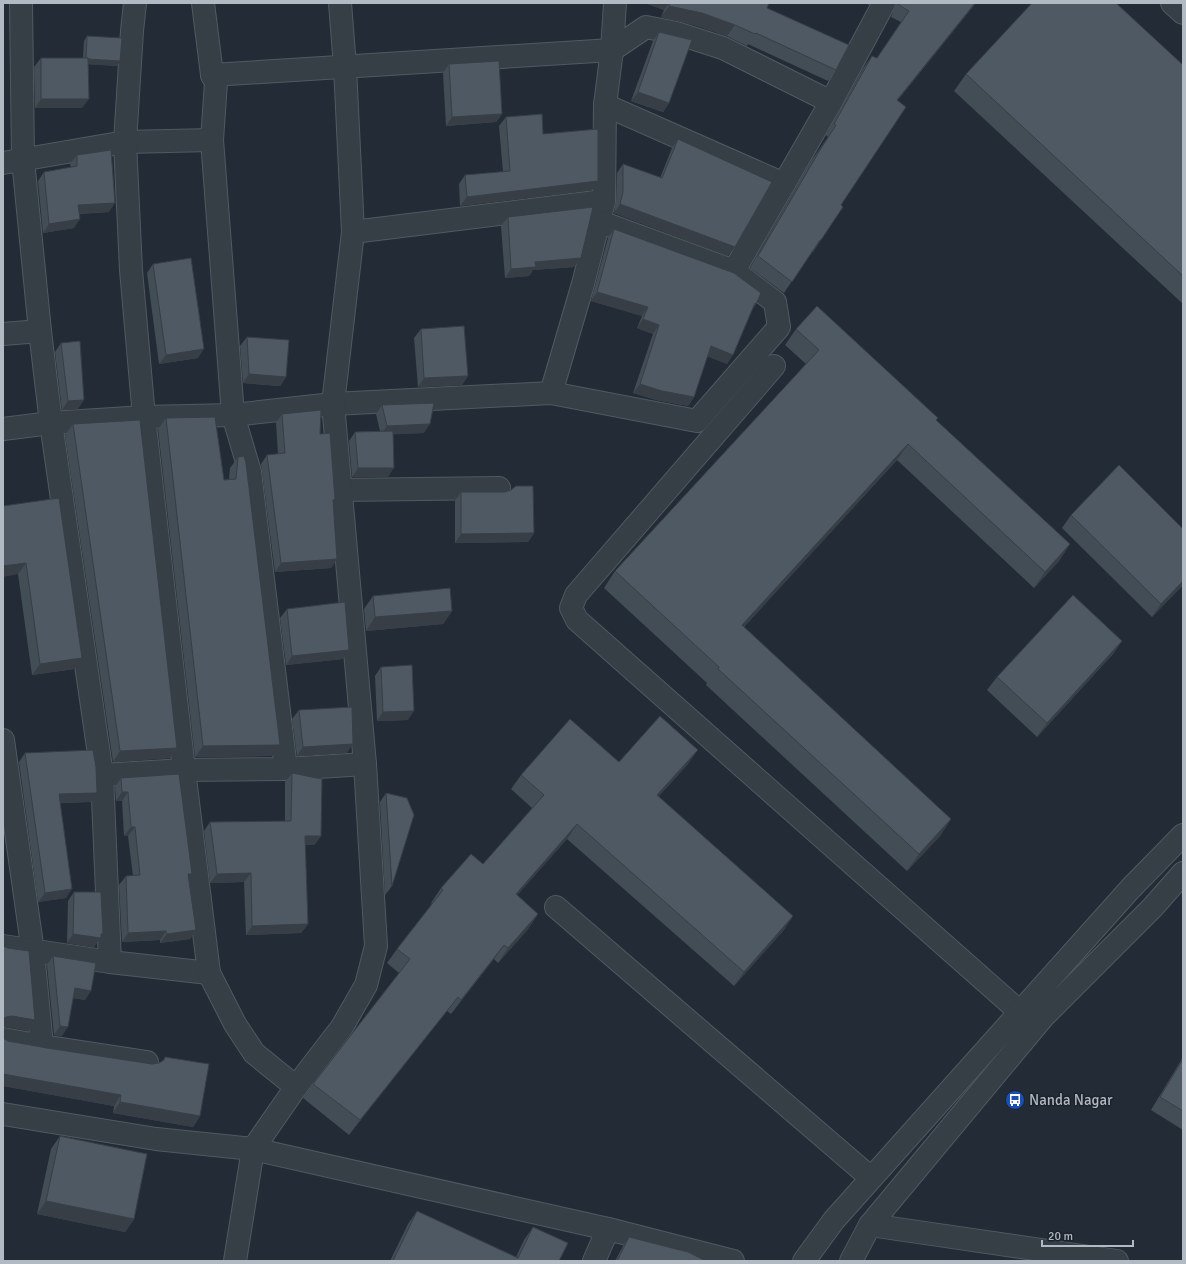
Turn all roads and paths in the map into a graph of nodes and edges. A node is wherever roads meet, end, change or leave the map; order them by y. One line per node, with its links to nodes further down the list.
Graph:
1 (21, 3): 16 (street)
2 (135, 3): 15 (street)
3 (203, 3): 11 (street)
4 (340, 3): 10 (street)
5 (615, 3): 9 (street)
6 (884, 3): 12 (street)
7 (1172, 3): 8 (street)
8 (1183, 13)
9 (612, 50): 10 (street); 12 (street); 13 (street)
10 (345, 67): 11 (street); 19 (street)
11 (212, 75): 14 (street)
12 (831, 102): 17 (street)
13 (605, 105): 17 (street); 18 (street)
14 (212, 140): 15 (street); 26 (street)
15 (125, 142): 16 (street); 27 (street)
16 (13, 161): 21 (street)
17 (784, 184): 20 (street)
18 (601, 211): 19 (street); 20 (street); 24 (street)
19 (353, 232): 25 (street)
20 (734, 271): 24 (street)
21 (40, 331): 22 (street); 28 (street)
22 (3, 334)
23 (774, 366): 44 (street)
24 (551, 392): 25 (street)
25 (333, 404): 26 (street); 31 (street)
26 (234, 415): 27 (street); 34 (street)
27 (144, 417): 28 (street); 35 (street)
28 (51, 423): 29 (street); 36 (street)
29 (3, 429)
30 (499, 488): 31 (street)
31 (341, 490): 33 (street)
32 (3, 744): 41 (street)
33 (365, 764): 34 (street); 48 (street)
34 (286, 769): 35 (street)
35 (184, 770): 36 (street); 43 (street)
36 (102, 775): 42 (street)
37 (1183, 835): 44 (street)
38 (1183, 873): 52 (street)
39 (556, 907): 51 (street)
40 (3, 946): 41 (street)
41 (33, 952): 42 (street); 46 (street)
42 (110, 962): 43 (street)
43 (209, 973): 48 (street)
44 (1020, 1012): 51 (street)
45 (3, 1039): 46 (street)
46 (42, 1046): 47 (street)
47 (147, 1062)
48 (296, 1087): 50 (street)
49 (3, 1114): 50 (street)
50 (253, 1150): 53 (street); 54 (street)
51 (872, 1178): 57 (street)
52 (870, 1225): 58 (street); 59 (street)
53 (608, 1229): 55 (street); 56 (street)
54 (235, 1261)
55 (594, 1261)
56 (733, 1261)
57 (804, 1261)
58 (851, 1261)
59 (1117, 1261)

